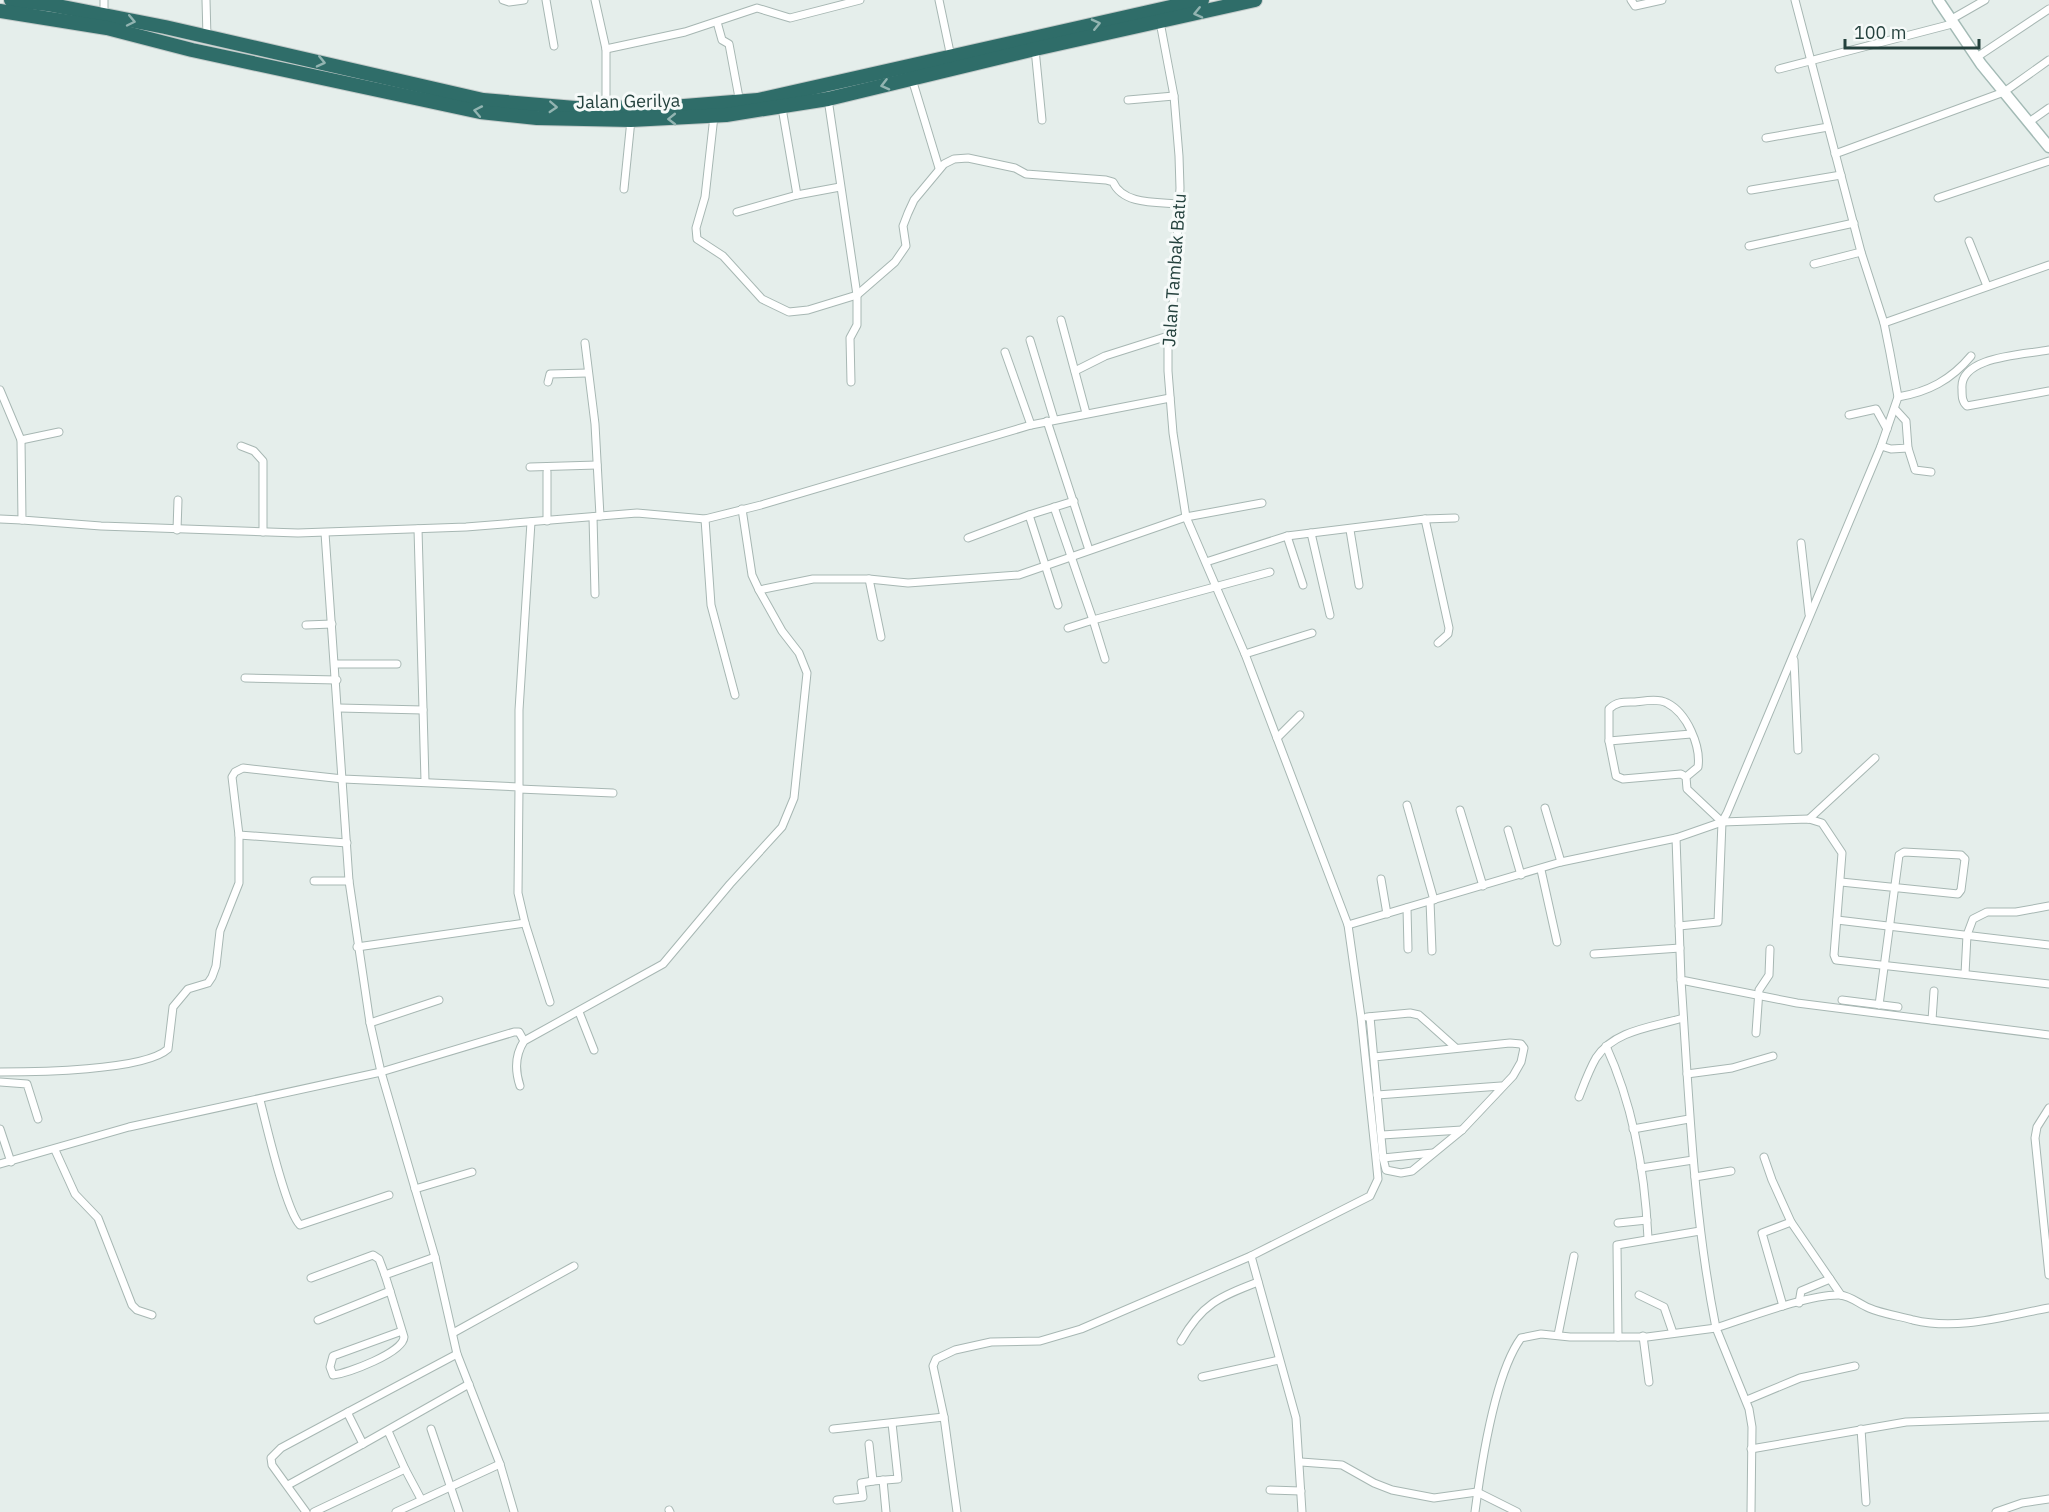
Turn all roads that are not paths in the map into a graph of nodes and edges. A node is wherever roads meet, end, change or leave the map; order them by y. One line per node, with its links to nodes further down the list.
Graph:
1 (11, 0): 18 (highway, Jalan Gerilya)
2 (104, 0): 22 (street)
3 (206, 0): 25 (street)
4 (503, 0): 5 (street)
5 (524, 0)
6 (546, 0): 26 (street)
7 (595, 0): 27 (street)
8 (860, 0): 23 (street)
9 (939, 0): 29 (street)
10 (1202, 0): 17 (highway, Jalan Gerilya)
11 (1255, 0): 21 (highway, Jalan Gerilya, one-way to 21)
12 (1631, 0): 13 (street)
13 (1662, 0)
14 (1796, 0): 32 (street)
15 (1938, 0): 24 (main road)
16 (1985, 0): 24 (street)
17 (1187, 2): 21 (highway, Jalan Gerilya)
18 (60, 3): 22 (highway, Jalan Gerilya)
19 (2049, 9): 30 (street)
20 (0, 11): 35 (highway, Jalan Gerilya)
21 (1156, 11): 28 (highway, Jalan Gerilya); 29 (highway, Jalan Gerilya, one-way to 21); 37 (street, Jalan Tambak Batu)
22 (105, 15): 25 (highway, Jalan Gerilya, one-way to 25)
23 (717, 22): 27 (street); 41 (street)
24 (1951, 22): 30 (main road); 32 (street)
25 (207, 37): 35 (highway, Jalan Gerilya, one-way to 35)
26 (554, 46)
27 (606, 49): 42 (street)
28 (1035, 49): 34 (highway, Jalan Gerilya); 47 (street)
29 (951, 57): 38 (highway, Jalan Gerilya)
30 (1977, 57): 36 (main road)
31 (2049, 60): 36 (street)
32 (1810, 62): 33 (street); 49 (street)
33 (1779, 69)
34 (912, 78): 39 (highway, Jalan Gerilya, one-way to 39); 54 (street)
35 (372, 80): 42 (highway, Jalan Gerilya, one-way to 42); 46 (highway, Jalan Gerilya, one-way to 35)
36 (2004, 92): 48 (main road); 52 (street)
37 (1174, 96): 40 (street); 61 (street, Jalan Tambak Batu)
38 (802, 98): 39 (highway, Jalan Gerilya); 41 (highway, Jalan Gerilya); 43 (highway, Jalan Gerilya)
39 (828, 99): 56 (street)
40 (1128, 100)
41 (740, 103): 42 (highway, Jalan Gerilya)
42 (606, 108)
43 (782, 108): 45 (highway, Jalan Gerilya); 59 (street)
44 (2049, 108): 48 (street)
45 (714, 116): 46 (highway, Jalan Gerilya, one-way to 46); 70 (street)
46 (631, 120): 57 (street)
47 (1042, 120)
48 (2029, 122): 51 (main road)
49 (1828, 127): 50 (street); 52 (street)
50 (1766, 138)
51 (2049, 147)
52 (1835, 154): 55 (street)
53 (2049, 160): 60 (street)
54 (939, 168): 61 (street); 70 (street)
55 (1841, 175): 58 (street); 63 (street)
56 (840, 187): 59 (street); 70 (street)
57 (624, 189)
58 (1751, 190)
59 (797, 195): 62 (street)
60 (1938, 198)
61 (1179, 204): 73 (street, Jalan Tambak Batu)
62 (737, 212)
63 (1854, 223): 65 (street); 66 (street)
64 (1969, 241): 69 (street)
65 (1749, 246)
66 (1861, 252): 67 (street); 72 (street)
67 (1814, 264)
68 (2049, 265): 69 (street)
69 (1988, 286): 72 (street)
70 (857, 296): 82 (street)
71 (1061, 320): 79 (street)
72 (1884, 323): 85 (street)
73 (1168, 336): 79 (street); 86 (street, Jalan Tambak Batu)
74 (1030, 340): 90 (street)
75 (585, 343): 80 (street)
76 (2049, 350): 84 (street)
77 (1005, 352): 91 (street)
78 (1971, 356): 85 (street)
79 (1075, 371): 88 (street)
80 (587, 373): 81 (street); 98 (street)
81 (548, 382)
82 (851, 382)
83 (0, 390): 94 (street)
84 (2049, 391)
85 (1898, 397): 87 (street)
86 (1170, 398): 88 (street); 109 (street, Jalan Tambak Batu)
87 (1895, 409): 92 (street); 97 (street)
88 (1086, 413): 90 (street)
89 (1849, 415): 92 (street)
90 (1050, 420): 91 (street); 103 (street)
91 (1031, 425): 106 (street)
92 (1887, 429): 96 (street)
93 (59, 432): 94 (street)
94 (21, 440): 114 (street)
95 (241, 446): 120 (street)
96 (1881, 446): 97 (street); 139 (street)
97 (1908, 448): 101 (street)
98 (597, 465): 99 (street); 108 (street)
99 (530, 467)
100 (547, 472): 115 (street)
101 (1931, 472)
102 (178, 500): 118 (street)
103 (1074, 501): 105 (street); 126 (street)
104 (1262, 502): 109 (street)
105 (1054, 507): 107 (street); 127 (street)
106 (741, 509): 112 (street); 135 (street)
107 (1029, 515): 124 (street); 129 (street)
108 (597, 517): 112 (street); 115 (street); 136 (street)
109 (1186, 517): 126 (street); 128 (street, Jalan Tambak Batu)
110 (1455, 518): 113 (street)
111 (0, 519): 114 (street)
112 (705, 519): 154 (street)
113 (1425, 519): 119 (street); 146 (street)
114 (22, 520): 118 (street)
115 (548, 521): 116 (street)
116 (531, 522): 117 (street); 166 (street)
117 (418, 529): 121 (street); 156 (street)
118 (177, 530): 120 (street)
119 (1350, 530): 122 (street); 133 (street)
120 (263, 532): 121 (street)
121 (325, 533): 141 (street)
122 (1311, 533): 123 (street); 138 (street)
123 (1287, 536): 128 (street); 132 (street)
124 (968, 538)
125 (1801, 543): 139 (street)
126 (1089, 550): 127 (street)
127 (1069, 557): 129 (street); 140 (street)
128 (1206, 562): 134 (street, Jalan Tambak Batu)
129 (1046, 565): 131 (street); 137 (street)
130 (1270, 572): 134 (street)
131 (869, 579): 135 (street); 145 (street)
132 (1303, 585)
133 (1359, 585)
134 (1215, 586): 140 (street); 148 (street, Jalan Tambak Batu)
135 (759, 590): 215 (street)
136 (595, 594)
137 (1058, 605)
138 (1330, 615)
139 (1810, 616): 147 (street)
140 (1093, 620): 143 (street); 149 (street)
141 (332, 624): 142 (street); 151 (street)
142 (306, 625)
143 (1068, 628)
144 (1312, 633): 148 (street)
145 (881, 638)
146 (1437, 643)
147 (1795, 651): 161 (street); 172 (street)
148 (1245, 654): 159 (street, Jalan Tambak Batu)
149 (1105, 659)
150 (397, 663): 151 (street)
151 (336, 664): 153 (street)
152 (245, 678): 153 (street)
153 (337, 680): 155 (street)
154 (735, 695)
155 (339, 708): 156 (street); 164 (street)
156 (423, 710): 165 (street)
157 (1300, 715): 159 (street)
158 (1691, 734): 160 (street); 160 (street); 163 (street)
159 (1277, 738): 192 (street, Jalan Tambak Batu)
160 (1609, 741): 163 (street)
161 (1798, 750)
162 (1875, 758): 171 (street)
163 (1686, 777): 172 (street)
164 (343, 779): 165 (street); 174 (street); 176 (street)
165 (426, 781): 166 (street)
166 (519, 788): 167 (street); 191 (street)
167 (613, 793)
168 (1407, 805): 186 (street)
169 (1545, 808): 177 (street)
170 (1460, 810): 184 (street)
171 (1809, 819): 172 (street); 183 (street)
172 (1722, 822): 175 (street); 193 (street)
173 (1508, 830): 179 (street)
174 (239, 835): 176 (street); 229 (street)
175 (1676, 838): 177 (street); 193 (street)
176 (347, 843): 182 (street)
177 (1561, 862): 178 (street)
178 (1541, 870): 179 (street); 196 (street)
179 (1521, 875): 184 (street)
180 (1381, 879): 189 (street)
181 (314, 881): 182 (street)
182 (349, 881): 198 (street)
183 (1840, 882): 185 (street); 190 (street)
184 (1483, 886): 186 (street)
185 (1894, 886): 185 (street); 194 (street)
186 (1432, 900): 188 (street); 202 (street)
187 (2049, 906): 195 (street)
188 (1407, 908): 189 (street); 200 (street)
189 (1387, 914): 192 (street)
190 (1837, 920): 194 (street); 204 (street)
191 (525, 923): 198 (street); 212 (street)
192 (1348, 925): 216 (street, Jalan Tambak Batu)
193 (1679, 926): 199 (street)
194 (1889, 927): 195 (street); 204 (street)
195 (1967, 935): 197 (street); 205 (street)
196 (1557, 942)
197 (2049, 945)
198 (357, 947): 220 (street)
199 (1680, 948): 203 (street); 206 (street)
200 (1408, 949)
201 (1770, 949): 209 (street)
202 (1432, 951)
203 (1594, 954)
204 (1884, 967): 205 (street); 213 (street)
205 (1965, 974): 207 (street)
206 (1681, 980): 209 (street); 218 (street)
207 (2049, 984)
208 (1934, 990): 219 (street)
209 (1759, 996): 219 (street); 221 (street)
210 (439, 1000): 220 (street)
211 (1842, 1000): 213 (street)
212 (550, 1002)
213 (1879, 1005): 214 (street)
214 (1898, 1007)
215 (579, 1012): 223 (street); 226 (street)
216 (1362, 1017): 217 (street); 265 (street, Jalan Tambak Batu)
217 (1370, 1017): 225 (street); 228 (street)
218 (1683, 1018): 224 (street); 231 (street)
219 (1932, 1020): 222 (street)
220 (370, 1023): 230 (street)
221 (1756, 1033)
222 (2049, 1035)
223 (522, 1037): 230 (street); 233 (street)
224 (1606, 1046): 236 (street); 242 (street)
225 (1456, 1048): 228 (street); 234 (street)
226 (594, 1050)
227 (1773, 1056): 231 (street)
228 (1374, 1057): 235 (street)
229 (0, 1072)
230 (381, 1072): 237 (street); 256 (street)
231 (1687, 1074): 240 (street)
232 (0, 1082): 239 (street)
233 (520, 1086)
234 (1502, 1086): 235 (street); 243 (street)
235 (1377, 1095): 244 (street)
236 (1579, 1097)
237 (260, 1100): 245 (street); 258 (street)
238 (2049, 1108): 257 (street)
239 (38, 1119)
240 (1689, 1119): 242 (street); 249 (street)
241 (0, 1129): 250 (street)
242 (1633, 1129): 252 (street)
243 (1462, 1130): 244 (street); 246 (street)
244 (1382, 1135): 248 (street)
245 (55, 1150): 250 (street); 280 (street)
246 (1433, 1154): 248 (street); 248 (street)
247 (1764, 1156): 260 (street)
248 (1383, 1158)
249 (1693, 1160): 252 (street); 255 (street)
250 (11, 1162): 251 (street)
251 (0, 1164)
252 (1641, 1168): 259 (street)
253 (1731, 1171): 255 (street)
254 (472, 1172): 256 (street)
255 (1695, 1177): 262 (street)
256 (415, 1189): 267 (street)
257 (2046, 1194): 263 (street)
258 (389, 1195)
259 (1647, 1220): 261 (street); 264 (street)
260 (1791, 1222): 272 (street); 278 (street)
261 (1617, 1223)
262 (1700, 1231): 264 (street); 282 (street)
263 (2048, 1231): 269 (street)
264 (1648, 1238): 288 (street)
265 (1251, 1256): 273 (street); 298 (street)
266 (1574, 1256): 286 (street)
267 (435, 1257): 270 (street); 284 (street)
268 (574, 1266): 284 (street)
269 (2049, 1270)
270 (385, 1275): 271 (street); 274 (street)
271 (311, 1278)
272 (1830, 1279): 276 (street); 277 (street)
273 (1258, 1282): 289 (street); 291 (street)
274 (390, 1291): 281 (street); 283 (street)
275 (1639, 1295): 285 (street)
276 (1841, 1295): 277 (street); 279 (street)
277 (1799, 1303): 278 (street)
278 (1783, 1306): 282 (street)
279 (2049, 1308)
280 (152, 1315)
281 (318, 1320)
282 (1716, 1328): 285 (street); 296 (street)
283 (402, 1331): 283 (street)
284 (453, 1333): 290 (street)
285 (1672, 1333): 287 (street)
286 (1558, 1335): 288 (street); 317 (street)
287 (1643, 1336): 288 (street); 294 (street)
288 (1618, 1337)
289 (1181, 1341)
290 (457, 1354): 295 (street); 297 (street)
291 (1279, 1360): 293 (street); 308 (street)
292 (1855, 1366): 296 (street)
293 (1202, 1377)
294 (1650, 1382)
295 (469, 1384): 304 (street); 309 (street)
296 (1747, 1400): 307 (street)
297 (348, 1412): 305 (street); 313 (street)
298 (944, 1417): 300 (street); 328 (street)
299 (2049, 1417): 303 (street)
300 (892, 1423): 302 (street); 311 (street)
301 (431, 1429): 314 (street)
302 (833, 1429)
303 (1861, 1429): 307 (street); 321 (street)
304 (388, 1431): 305 (street); 310 (street)
305 (363, 1444): 313 (street)
306 (869, 1444): 312 (street)
307 (1751, 1449): 332 (street)
308 (1301, 1462): 316 (street); 317 (street)
309 (500, 1464): 314 (street); 326 (street)
310 (405, 1469): 318 (street); 323 (street)
311 (883, 1480): 312 (street); 327 (street)
312 (873, 1481): 319 (street)
313 (288, 1485): 322 (street)
314 (452, 1486): 318 (street); 325 (street)
315 (1270, 1490): 316 (street)
316 (1301, 1491): 329 (street)
317 (1477, 1492): 330 (street); 331 (street)
318 (421, 1499): 324 (street)
319 (837, 1500)
320 (2049, 1500): 333 (street)
321 (1866, 1502)
322 (306, 1512)
323 (314, 1512)
324 (396, 1512)
325 (459, 1512)
326 (514, 1512)
327 (886, 1512)
328 (957, 1512)
329 (1302, 1512)
330 (1474, 1512)
331 (1517, 1512)
332 (1750, 1512)
333 (1996, 1512)

